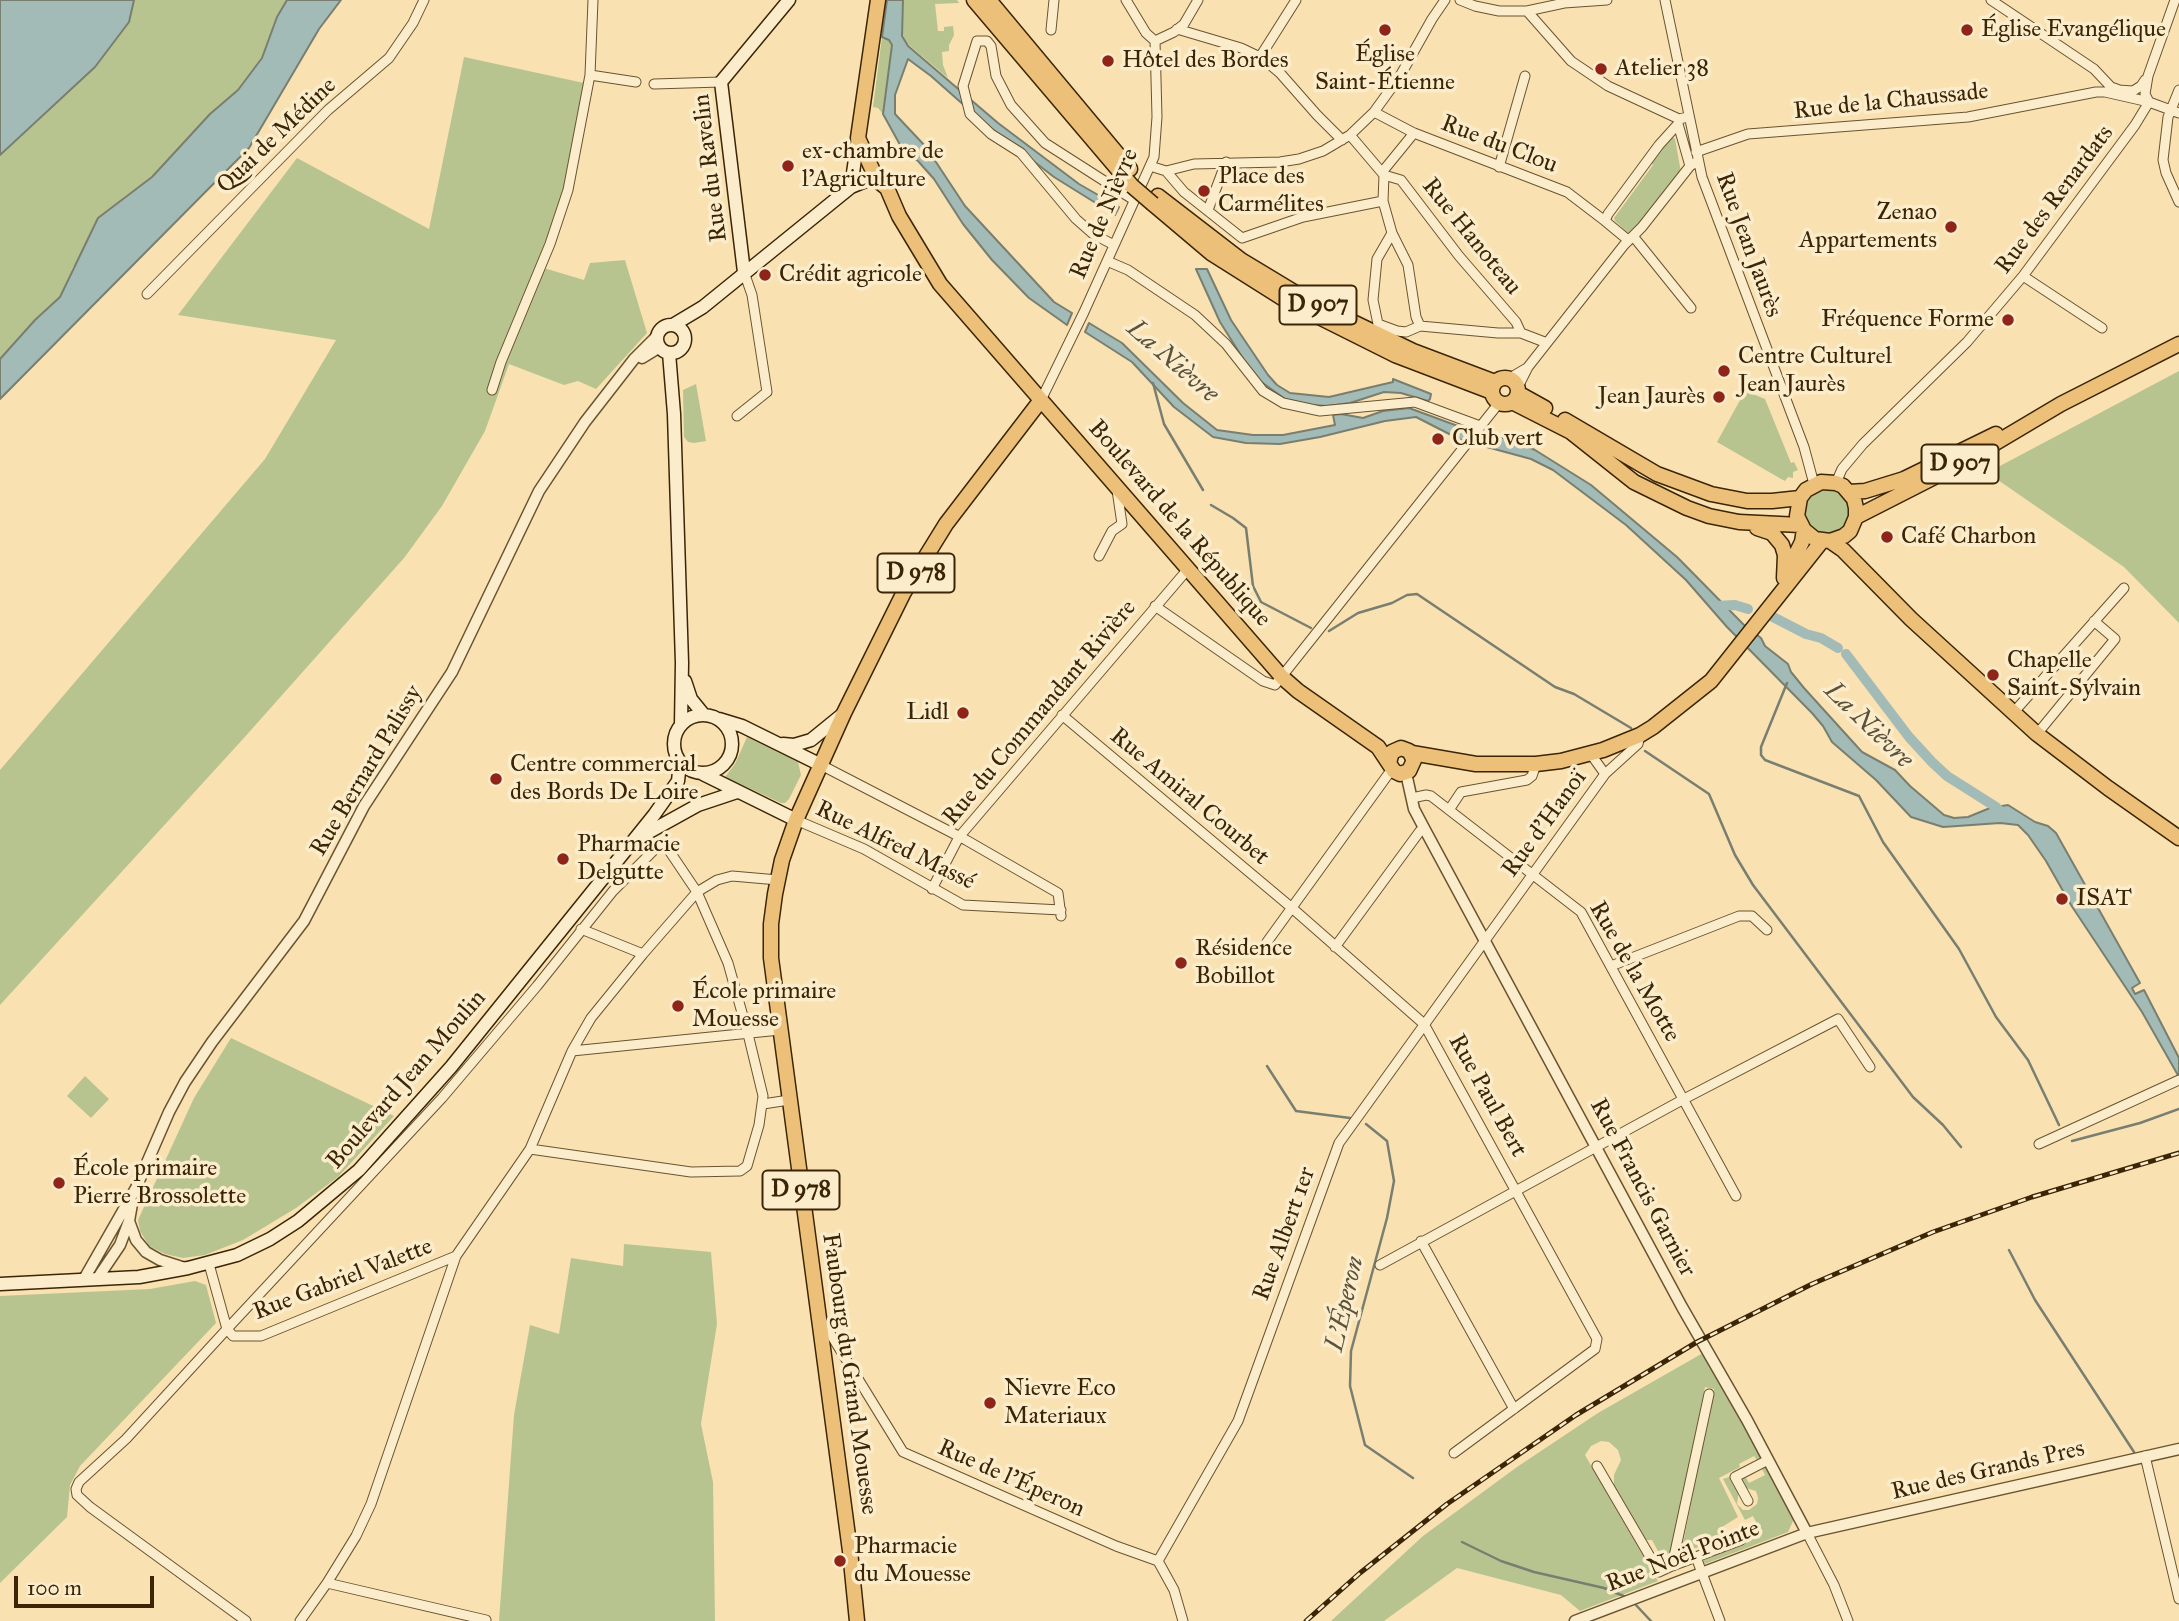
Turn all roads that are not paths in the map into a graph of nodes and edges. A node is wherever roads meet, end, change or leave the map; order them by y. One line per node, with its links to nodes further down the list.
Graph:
1 (424, 0): 61 (street, Quai de Médine)
2 (593, 0): 24 (street)
3 (789, 0): 28 (main road, Rue du Ravelin)
4 (878, 0): 38 (main road)
5 (974, 0): 48 (main road, D 907)
6 (989, 0): 48 (main road, D 907)
7 (1054, 0): 20 (street)
8 (1126, 0): 21 (street)
9 (1198, 0): 19 (street)
10 (1296, 0): 22 (street)
11 (1445, 0): 35 (street)
12 (1460, 0): 18 (street)
13 (1606, 0): 18 (street)
14 (1677, 0): 17 (street)
15 (1991, 0): 23 (street)
16 (2175, 0): 26 (street)
17 (1666, 3): 36 (street)
18 (1527, 11): 36 (street)
19 (1177, 29): 21 (street); 22 (street, Rue Hanoteau)
20 (1051, 30)
21 (1155, 41): 42 (street, Rue de Nièvre)
22 (1260, 57): 39 (street, Rue Hanoteau)
23 (2096, 71): 30 (street); 32 (street)
24 (590, 75): 27 (street); 72 (street)
25 (1525, 75): 43 (street)
26 (2148, 76): 30 (street); 33 (street)
27 (636, 82)
28 (721, 82): 29 (street); 55 (main road, Rue du Ravelin)
29 (654, 84)
30 (2117, 89): 33 (street)
31 (2179, 90): 34 (street)
32 (2091, 93): 33 (street, Rue de la Chaussade); 40 (street, Rue de la Chaussade)
33 (2154, 104): 34 (street); 60 (street, Rue des Renardats)
34 (2175, 111): 50 (street)
35 (1374, 112): 37 (street, Rue du Clou); 39 (street)
36 (1682, 120): 40 (street); 40 (street); 52 (street)
37 (1414, 133): 43 (street, Rue du Clou); 45 (street)
38 (858, 138): 46 (main road, Boulevard de la République); 47 (main road)
39 (1346, 138): 41 (street); 45 (street, Rue Hanoteau)
40 (1695, 159): 54 (street); 79 (street, Rue Jean Jaurès)
41 (1226, 162): 44 (street); 51 (street)
42 (1150, 166): 44 (street); 48 (street, Rue de Nièvre)
43 (1499, 167): 52 (street, Rue du Clou)
44 (1166, 171): 51 (street)
45 (1384, 173): 49 (street); 67 (street, Rue Hanoteau)
46 (877, 180): 47 (main road, Rue du Ravelin); 74 (main road, Boulevard de la République)
47 (851, 187): 57 (main road, Rue du Ravelin)
48 (1135, 188): 56 (street, Rue de Nièvre); 56 (street); 73 (main road, D 907)
49 (1383, 201): 51 (street); 53 (street)
50 (2179, 202)
51 (1208, 210)
52 (1605, 222): 54 (street, Rue du Clou)
53 (1392, 233): 65 (street); 65 (street)
54 (1631, 238): 63 (street, Rue du Clou); 69 (street)
55 (741, 245): 57 (main road); 59 (main road, Rue du Ravelin)
56 (1114, 245): 58 (street, Rue de Nièvre)
57 (762, 257): 59 (main road, Rue du Ravelin)
58 (1107, 261): 74 (street, Rue de Nièvre); 77 (street)
59 (744, 272): 62 (main road, Rue du Ravelin); 76 (street)
60 (2023, 276): 66 (street); 78 (street, Rue des Renardats)
61 (147, 294)
62 (703, 307): 64 (main road, Rue du Ravelin); 68 (main road, Rue du Ravelin)
63 (1691, 308)
64 (673, 326): 68 (main road); 71 (main road, Rue du Ravelin)
65 (1420, 326): 67 (street)
66 (2102, 328)
67 (1521, 332): 69 (street)
68 (685, 335): 71 (main road, Rue du Ravelin)
69 (1547, 343): 73 (street)
70 (2179, 344): 75 (main road, D 907)
71 (666, 347): 95 (main road, Rue du Ravelin); 145 (street, Rue Bernard Palissy)
72 (492, 390)
73 (1506, 391): 77 (street); 82 (main road, D 907); 83 (main road, D 907)
74 (1041, 400): 80 (main road, Boulevard de la République); 97 (main road, D 978)
75 (2061, 404): 81 (main road, D 907); 84 (main road, D 907)
76 (737, 416)
77 (1480, 426): 96 (street)
78 (1836, 483): 79 (main road); 81 (main road)
79 (1814, 484): 82 (main road)
80 (1116, 485): 87 (street); 88 (main road, Boulevard de la République)
81 (1849, 492): 84 (main road)
82 (1800, 498): 85 (main road)
83 (1739, 522): 85 (main road, D 907); 89 (main road)
84 (1853, 524): 86 (main road); 90 (main road)
85 (1802, 528): 86 (main road); 89 (main road)
86 (1826, 541): 90 (main road); 92 (main road)
87 (1099, 556)
88 (1188, 569): 93 (street, Rue du Commandant Rivière); 96 (main road, Boulevard de la République)
89 (1784, 578): 92 (main road)
90 (1874, 582): 98 (main road)
91 (2124, 588): 94 (street)
92 (1773, 603): 103 (main road)
93 (1155, 606): 96 (street, Boulevard de la République); 99 (street, Rue du Commandant Rivière)
94 (2094, 621): 98 (street); 102 (street)
95 (682, 663): 100 (main road); 101 (main road)
96 (1282, 677): 107 (main road, Boulevard de la République)
97 (844, 713): 104 (main road); 109 (main road, D 978)
98 (2013, 713): 102 (main road)
99 (1062, 715): 118 (street, Rue du Commandant Rivière); 125 (street, Rue Amiral Courbet)
100 (709, 716): 101 (main road); 104 (main road); 110 (main road)
101 (681, 725): 106 (main road)
102 (2037, 734): 119 (main road)
103 (1640, 735): 105 (main road); 111 (street, Rue d'Hanoï)
104 (779, 744): 109 (main road)
105 (1590, 753): 108 (main road); 111 (street)
106 (680, 762): 110 (main road); 115 (main road)
107 (1402, 762): 108 (main road); 113 (street, Rue Francis Garnier); 125 (street)
108 (1536, 764): 114 (street, Rue d'Hanoï)
109 (821, 765): 116 (main road, Faubourg du Grand Mouesse / D 978); 118 (street)
110 (699, 773): 112 (main road); 115 (main road)
111 (1605, 774): 121 (street, Rue d'Hanoï)
112 (737, 792): 116 (main road); 120 (main road)
113 (1412, 798): 114 (street, Rue de la Motte); 117 (street, Rue Francis Garnier)
114 (1450, 810): 121 (street, Rue de la Motte)
115 (654, 815): 120 (main road, Boulevard Jean Moulin)
116 (796, 820): 122 (main road, Faubourg du Grand Mouesse / D 978); 123 (street, Rue Alfred Massé)
117 (1424, 828): 128 (street, Rue Francis Garnier); 130 (street)
118 (959, 837): 123 (street, Rue du Commandant Rivière); 123 (street, Rue Alfred Massé)
119 (2179, 838)
120 (633, 841): 151 (main road, Boulevard Jean Moulin)
121 (1533, 874): 128 (street, Rue d'Hanoï); 132 (street, Rue de la Motte)
122 (778, 880): 124 (street, Rue Gabriel Valette); 134 (main road, Faubourg du Grand Mouesse / D 978)
123 (932, 889)
124 (697, 892): 126 (street); 131 (street, Rue Gabriel Valette); 135 (street)
125 (1292, 908): 129 (street); 130 (street, Rue Paul Bert)
126 (581, 929): 131 (street); 156 (street)
127 (1767, 930): 132 (street)
128 (1485, 940): 133 (street, Rue Albert 1er); 143 (street, Rue Francis Garnier)
129 (1267, 942)
130 (1335, 947): 133 (street, Rue Paul Bert)
131 (643, 954): 136 (street, Rue Gabriel Valette)
132 (1611, 965): 139 (street, Rue de la Motte)
133 (1424, 1024): 146 (street, Rue Paul Bert); 169 (street, Rue Albert 1er)
134 (780, 1030): 135 (street); 140 (main road, Faubourg du Grand Mouesse / D 978)
135 (748, 1034): 136 (street); 141 (street)
136 (572, 1051): 144 (street, Rue Gabriel Valette)
137 (1870, 1067): 139 (street)
138 (2177, 1081): 142 (street)
139 (1684, 1099): 143 (street); 147 (street, Rue de la Motte)
140 (789, 1100): 141 (street); 157 (main road, Faubourg du Grand Mouesse / D 978)
141 (763, 1104): 144 (street)
142 (2039, 1144)
143 (1596, 1146): 146 (street); 163 (street, Rue Francis Garnier)
144 (530, 1149): 150 (street, Rue Gabriel Valette)
145 (136, 1188): 148 (street, Rue Bernard Palissy); 154 (street, Rue Bernard Palissy)
146 (1517, 1189): 149 (street); 159 (street, Rue Paul Bert)
147 (1736, 1196)
148 (129, 1221): 153 (street); 154 (street, Rue Bernard Palissy)
149 (1421, 1241): 152 (street); 159 (street)
150 (456, 1256): 156 (street, Rue Gabriel Valette); 172 (street)
151 (209, 1264): 153 (main road, Boulevard Jean Moulin); 156 (street, Rue Gabriel Valette)
152 (1380, 1265)
153 (188, 1268): 154 (main road, Boulevard Jean Moulin)
154 (91, 1279): 155 (main road, Boulevard Jean Moulin)
155 (0, 1284)
156 (227, 1329): 175 (street, Rue Gabriel Valette)
157 (830, 1349): 169 (street, Rue de l'Éperon); 177 (main road, Faubourg du Grand Mouesse / D 978)
158 (1709, 1394): 170 (street)
159 (1514, 1409): 161 (street)
160 (2179, 1449): 162 (street, Rue des Grands Pres)
161 (1454, 1453)
162 (2146, 1456): 166 (street, Rue des Grands Pres); 173 (street)
163 (1768, 1460): 165 (street); 166 (street, Rue Francis Garnier)
164 (1597, 1466): 170 (street)
165 (1748, 1501)
166 (1807, 1534): 171 (street, Rue Noël Pointe); 181 (street, Rue Francis Garnier)
167 (1741, 1540): 168 (street)
168 (1696, 1557): 170 (street); 171 (street)
169 (1158, 1561): 178 (street)
170 (1672, 1566)
171 (1701, 1573): 179 (street, Rue Noël Pointe); 180 (street)
172 (327, 1583): 174 (street); 176 (street)
173 (2179, 1599)
174 (486, 1620)
175 (246, 1621)
176 (300, 1621)
177 (857, 1621)
178 (1183, 1621)
179 (1574, 1621)
180 (1720, 1621)
181 (1848, 1621)

